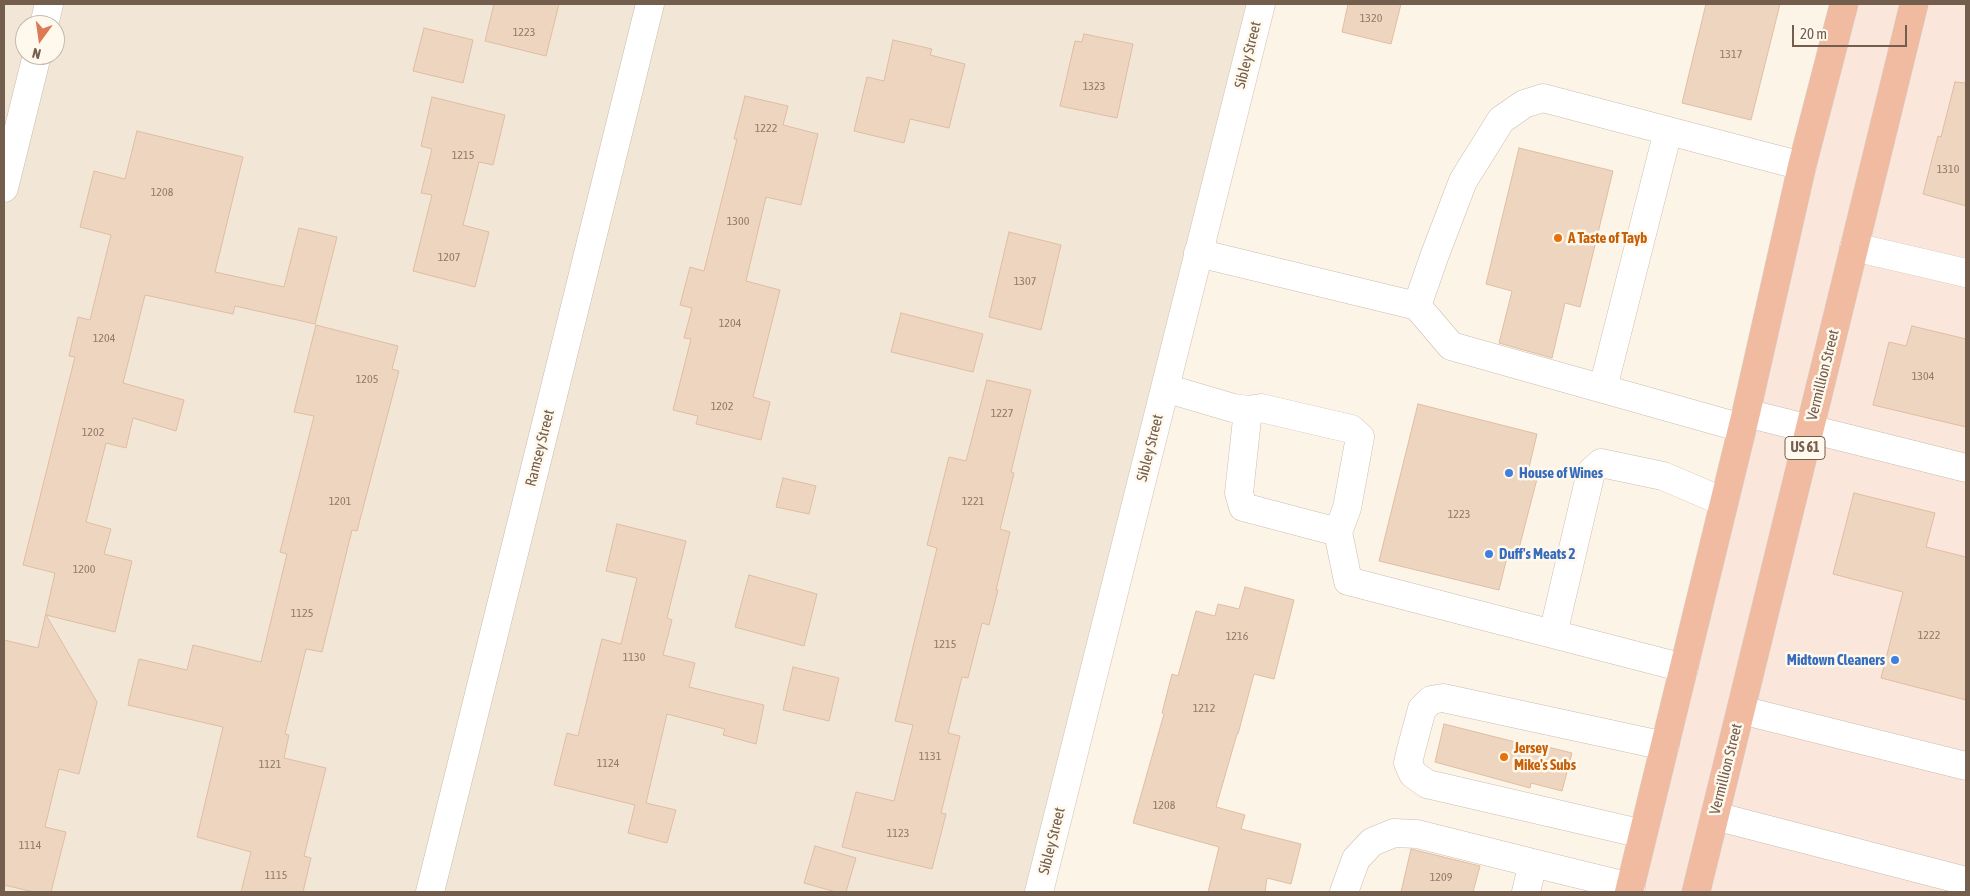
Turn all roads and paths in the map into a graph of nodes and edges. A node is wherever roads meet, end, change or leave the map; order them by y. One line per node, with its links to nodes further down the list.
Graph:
1 (650, 4): 31 (street, Ramsey Street)
2 (1261, 4): 10 (street, Sibley Street)
3 (1844, 4): 7 (highway)
4 (1914, 4): 9 (highway, Vermillion Street / US 61)
5 (34, 65): 8 (street)
6 (1668, 131): 7 (street); 12 (street); 14 (street)
7 (1802, 166): 16 (highway)
8 (4, 188)
9 (1854, 247): 11 (street); 17 (highway, Vermillion Street / US 61)
10 (1198, 253): 12 (street); 13 (street, Sibley Street)
11 (1966, 273)
12 (1418, 306): 14 (street)
13 (1165, 388): 15 (street); 32 (street, Sibley Street)
14 (1603, 388): 16 (street)
15 (1248, 410): 20 (street); 20 (street)
16 (1744, 420): 17 (street); 19 (highway)
17 (1810, 428): 18 (street); 23 (highway, Vermillion Street / US 61)
18 (1966, 468)
19 (1724, 502): 21 (street); 22 (highway)
20 (1338, 532): 21 (street)
21 (1553, 634): 22 (street)
22 (1684, 668): 24 (highway)
23 (1741, 710): 25 (street); 26 (highway, Vermillion Street / US 61)
24 (1665, 746): 27 (highway); 27 (street)
25 (1966, 766)
26 (1715, 816): 29 (street); 35 (highway, Vermillion Street / US 61)
27 (1644, 834): 30 (highway)
28 (1533, 863): 30 (street); 33 (street); 34 (street)
29 (1966, 881)
30 (1630, 890)
31 (430, 892)
32 (1039, 892)
33 (1344, 892)
34 (1526, 892)
35 (1696, 892)

